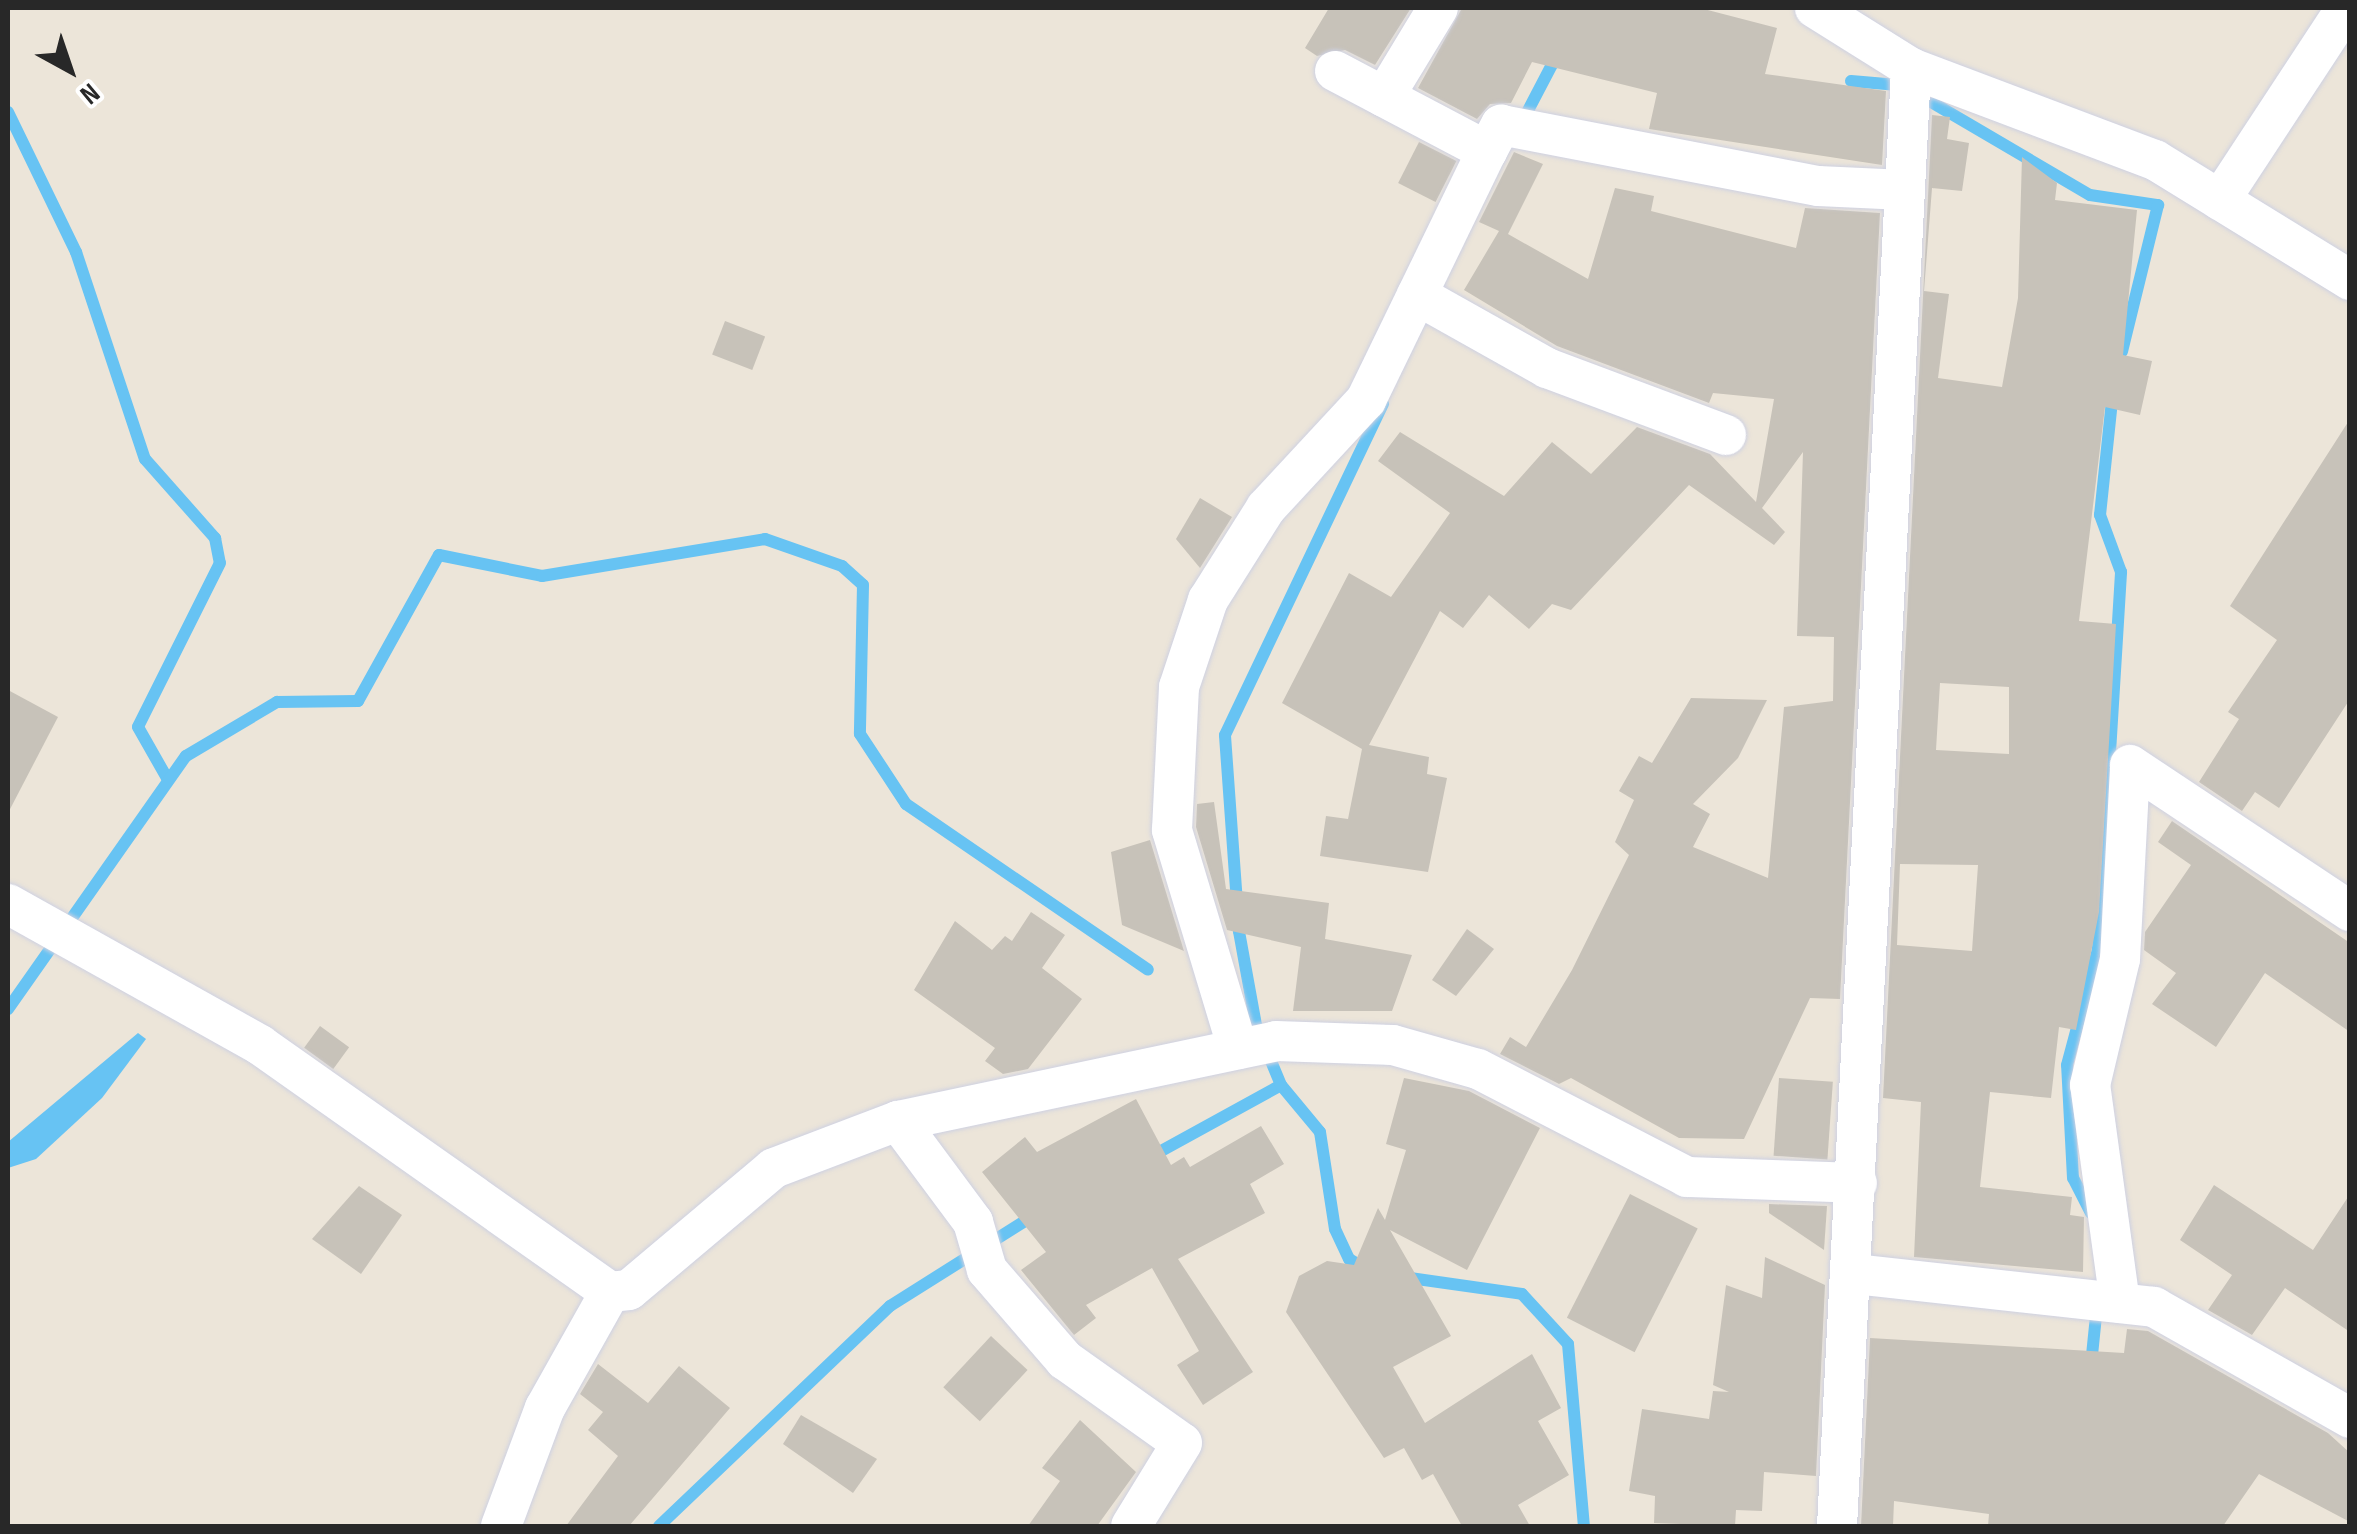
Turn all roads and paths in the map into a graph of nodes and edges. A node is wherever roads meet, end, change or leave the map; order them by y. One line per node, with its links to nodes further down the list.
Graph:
1 (1438, 8): 6 (street)
2 (1815, 8): 4 (street)
3 (2346, 8): 9 (street)
4 (1911, 68): 8 (street); 9 (street)
5 (1335, 71): 6 (street)
6 (1384, 97): 7 (street)
7 (1509, 138): 8 (street); 11 (street)
8 (1905, 190): 17 (street)
9 (2223, 194): 10 (street)
10 (2350, 280)
11 (1426, 300): 12 (street); 15 (street)
12 (1726, 435)
13 (8, 904): 19 (street)
14 (2350, 911): 20 (street)
15 (1257, 1045): 16 (street); 17 (street)
16 (898, 1120): 19 (street); 23 (street)
17 (1857, 1182): 18 (street)
18 (1855, 1274): 20 (street); 24 (street)
19 (610, 1292): 22 (street)
20 (2106, 1302): 21 (street)
21 (2350, 1418)
22 (502, 1526)
23 (1131, 1526)
24 (1836, 1526)

